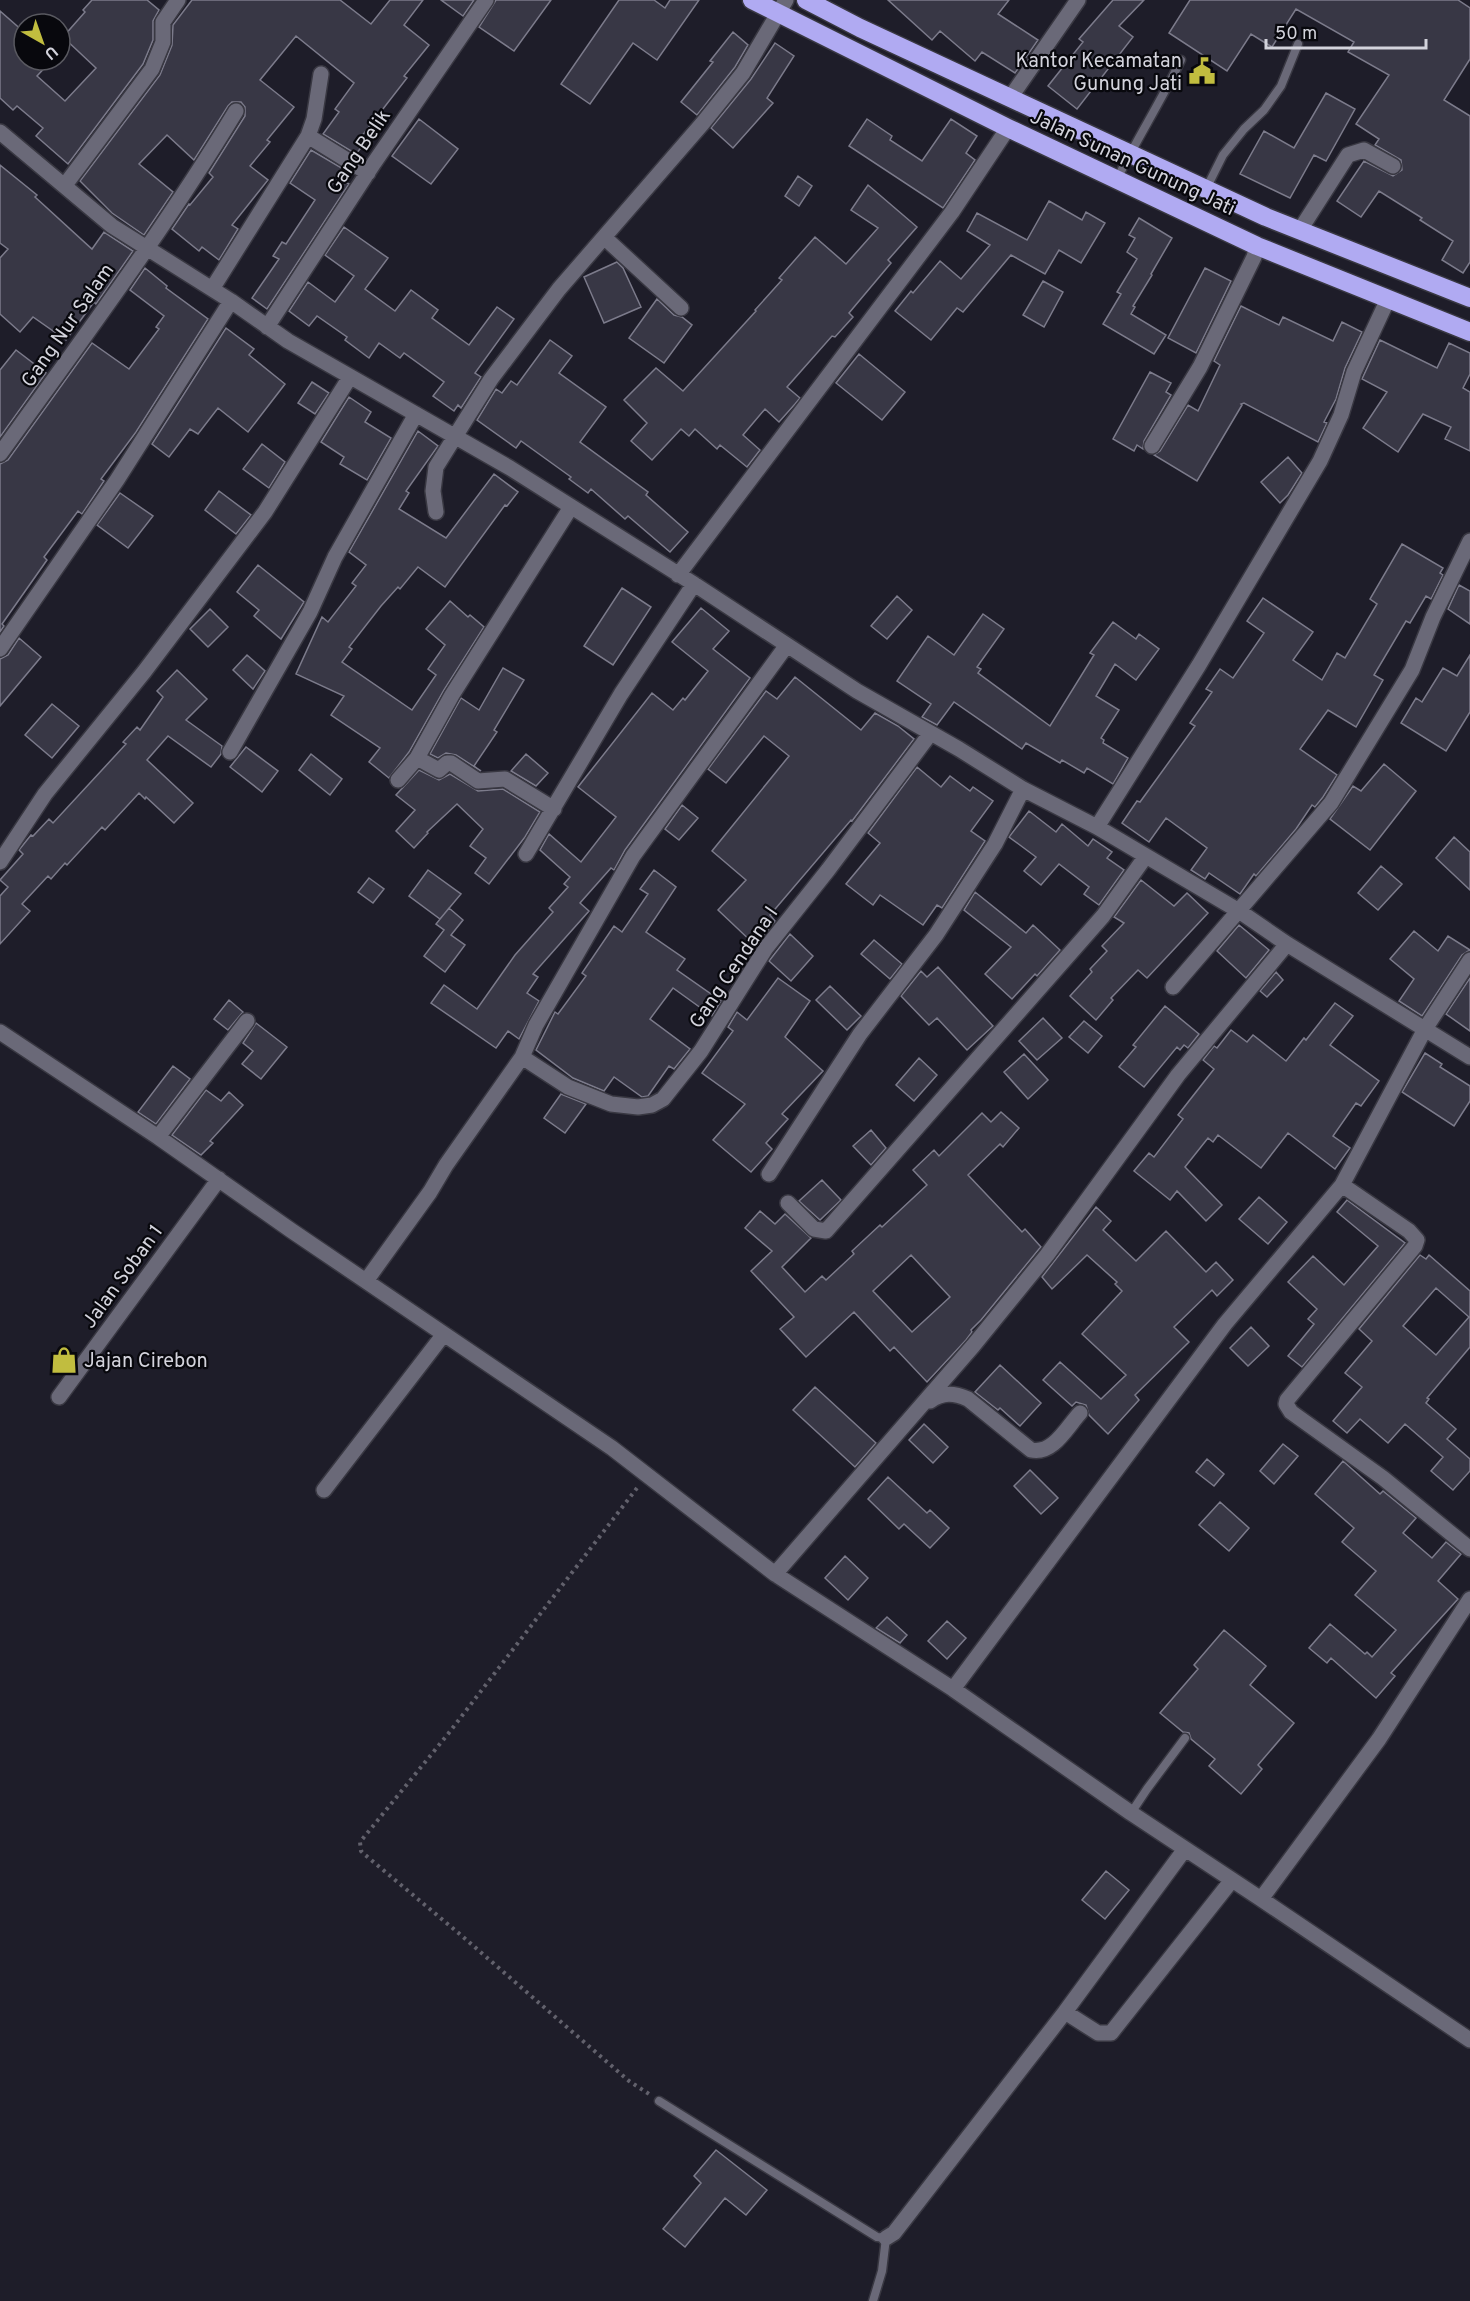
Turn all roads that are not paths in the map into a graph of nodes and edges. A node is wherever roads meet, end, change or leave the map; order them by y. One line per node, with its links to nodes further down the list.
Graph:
1 (178, 0): 19 (street)
2 (486, 0): 17 (street, Gang Belik)
3 (752, 0): 6 (highway, Jalan Sunan Gunung Jati)
4 (806, 0): 10 (highway)
5 (1078, 0): 10 (street)
6 (783, 7): 12 (highway, Jalan Sunan Gunung Jati); 22 (street)
7 (1299, 44): 20 (lane)
8 (1181, 60): 15 (lane)
9 (321, 74): 14 (street)
10 (1010, 98): 15 (highway)
11 (236, 111): 24 (street, Gang Nur Salam)
12 (1008, 128): 18 (highway, Jalan Sunan Gunung Jati); 40 (street)
13 (0, 132): 19 (street)
14 (308, 136): 17 (street); 25 (street)
15 (1130, 153): 18 (lane); 20 (highway)
16 (1393, 166): 21 (street)
17 (368, 173): 30 (street, Gang Belik)
18 (1117, 179): 23 (highway, Jalan Sunan Gunung Jati)
19 (65, 185): 24 (street)
20 (1206, 189): 21 (highway)
21 (1300, 230): 26 (highway)
22 (605, 238): 29 (street); 34 (street)
23 (1257, 246): 27 (highway, Jalan Sunan Gunung Jati); 35 (street)
24 (146, 248): 25 (street); 36 (street, Gang Nur Salam)
25 (212, 289): 28 (street)
26 (1470, 298)
27 (1388, 299): 31 (highway, Jalan Sunan Gunung Jati); 50 (street)
28 (231, 301): 30 (street); 43 (street)
29 (681, 308)
30 (267, 327): 32 (street)
31 (1470, 332)
32 (350, 377): 33 (street); 53 (street)
33 (416, 414): 34 (street); 45 (street)
34 (455, 436): 37 (street); 38 (street)
35 (1152, 446)
36 (0, 454)
37 (571, 507): 40 (street); 46 (street)
38 (436, 512)
39 (1470, 541): 54 (street)
40 (678, 575): 41 (street)
41 (694, 584): 42 (street); 49 (street)
42 (787, 645): 44 (street); 62 (street)
43 (0, 649)
44 (930, 734): 48 (street); 62 (street, Gang Cendana I)
45 (230, 752)
46 (417, 758): 47 (street); 49 (street)
47 (398, 780)
48 (1023, 789): 50 (street); 64 (street)
49 (554, 809): 51 (street)
50 (1097, 827): 52 (street)
51 (526, 854)
52 (1146, 856): 54 (street); 67 (street)
53 (0, 862)
54 (1239, 911): 55 (street); 57 (street)
55 (1287, 944): 59 (street); 71 (street)
56 (1470, 960): 59 (street)
57 (1173, 987)
58 (248, 1021): 63 (street)
59 (1425, 1029): 61 (street); 66 (street)
60 (0, 1032): 63 (street)
61 (1470, 1057)
62 (522, 1058): 68 (street)
63 (158, 1137): 65 (street)
64 (769, 1174)
65 (219, 1179): 68 (street); 70 (street, Jalan Soban 1)
66 (1342, 1185): 74 (street); 77 (street)
67 (788, 1203)
68 (366, 1281): 69 (street)
69 (444, 1334): 73 (street); 75 (street)
70 (59, 1397)
71 (918, 1410): 72 (street); 75 (street)
72 (1080, 1413)
73 (324, 1490)
74 (1470, 1549)
75 (775, 1574): 77 (street)
76 (1470, 1599): 82 (street)
77 (953, 1689): 79 (street)
78 (1185, 1738): 79 (lane)
79 (1131, 1814): 80 (street)
80 (1185, 1849): 81 (street); 83 (street)
81 (1232, 1880): 82 (street); 83 (street)
82 (1261, 1899): 84 (street)
83 (1065, 2012): 86 (street)
84 (1470, 2040)
85 (659, 2101): 86 (lane)
86 (886, 2238): 87 (lane)
87 (873, 2301)

